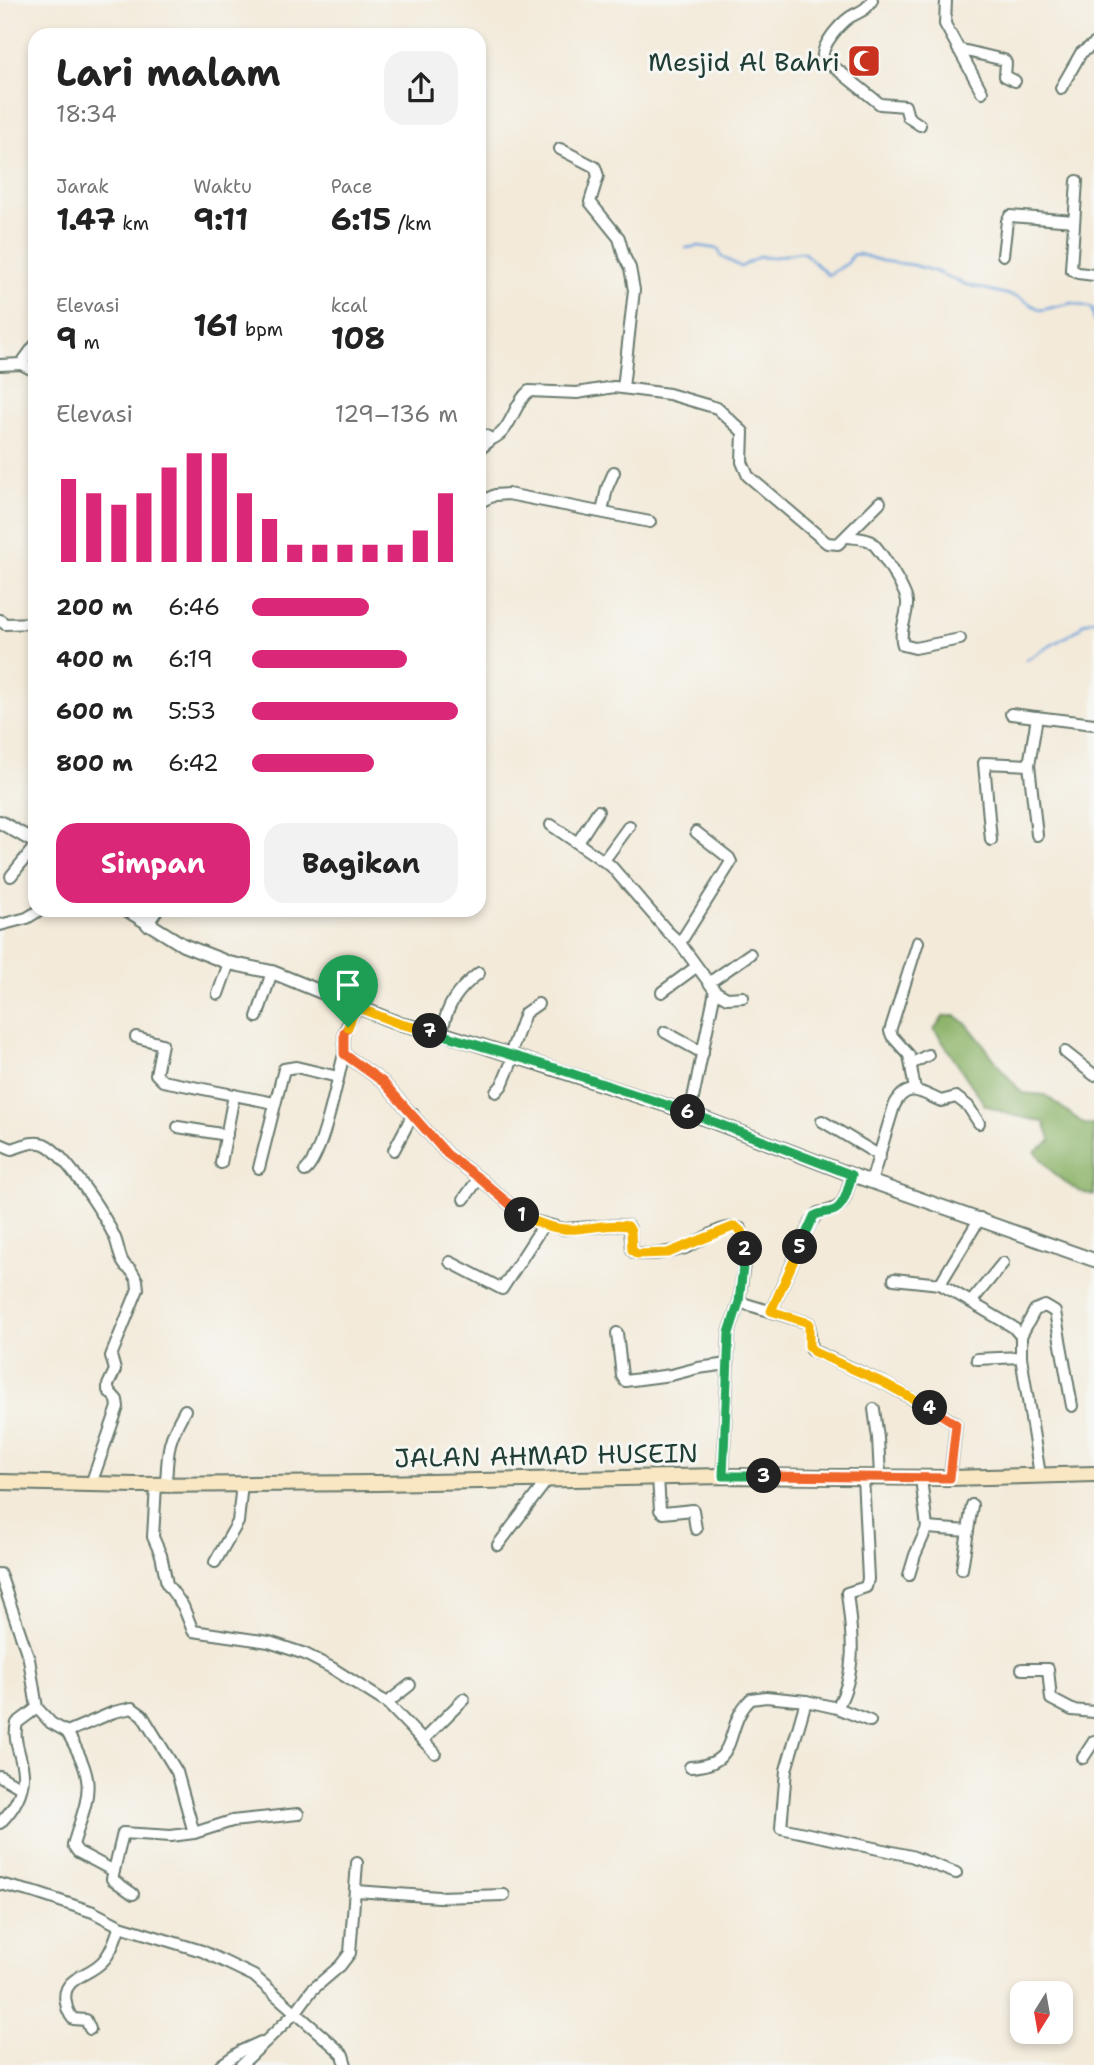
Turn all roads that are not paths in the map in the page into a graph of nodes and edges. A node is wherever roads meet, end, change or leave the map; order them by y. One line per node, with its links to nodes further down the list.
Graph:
1 (872, 0): 8 (street)
2 (946, 0): 4 (street)
3 (1094, 44): 6 (street)
4 (958, 49): 5 (street); 7 (street)
5 (1015, 81)
6 (1061, 88)
7 (982, 92)
8 (920, 125)
9 (560, 149): 18 (street)
10 (1077, 181): 11 (street)
11 (1074, 220): 12 (street); 13 (street)
12 (1003, 256)
13 (1094, 275)
14 (28, 354): 15 (street)
15 (21, 364): 16 (street); 17 (street)
16 (0, 365)
17 (28, 368)
18 (623, 388): 20 (street); 27 (street)
19 (486, 436): 20 (street)
20 (492, 439): 21 (street)
21 (486, 444)
22 (614, 472): 25 (street)
23 (486, 499): 25 (street)
24 (880, 502): 27 (street)
25 (602, 512): 26 (street)
26 (650, 522)
27 (848, 537): 30 (street)
28 (0, 620): 29 (street)
29 (28, 623)
30 (960, 639)
31 (1011, 714): 32 (street)
32 (1037, 717): 33 (street); 34 (street)
33 (1094, 724)
34 (1030, 765): 40 (street); 42 (street)
35 (598, 811): 43 (street)
36 (551, 825): 43 (street)
37 (2, 826): 41 (street)
38 (629, 826): 45 (street)
39 (696, 832): 53 (street)
40 (1037, 835)
41 (28, 840)
42 (991, 840)
43 (578, 842): 45 (street)
44 (28, 853): 46 (street)
45 (605, 859): 53 (street)
46 (11, 876)
47 (29, 917): 50 (street)
48 (136, 917): 51 (street)
49 (152, 917): 51 (street)
50 (0, 925)
51 (147, 925): 55 (street)
52 (918, 942): 74 (street)
53 (680, 943): 56 (street)
54 (750, 954): 59 (street)
55 (229, 963): 57 (street); 61 (street)
56 (696, 967): 59 (street); 60 (street)
57 (272, 972): 64 (street); 65 (street)
58 (479, 973): 67 (street)
59 (712, 987): 62 (street); 70 (street)
60 (662, 992)
61 (218, 994)
62 (743, 997)
63 (538, 1004): 73 (street)
64 (356, 1007): 67 (street); 71 (street)
65 (257, 1017)
66 (665, 1032): 70 (street)
67 (442, 1033): 73 (street)
68 (136, 1037): 79 (street)
69 (1065, 1052): 75 (street)
70 (703, 1053): 81 (street)
71 (344, 1054): 76 (street); 82 (street)
72 (928, 1055): 74 (street)
73 (512, 1056): 78 (street); 81 (street)
74 (911, 1064): 77 (street)
75 (1094, 1075)
76 (338, 1077): 80 (street); 92 (street)
77 (915, 1090): 84 (street); 89 (street)
78 (496, 1092)
79 (234, 1095): 80 (street); 86 (street)
80 (274, 1103): 91 (street)
81 (690, 1113): 93 (street)
82 (413, 1114): 88 (street); 94 (street)
83 (822, 1121): 89 (street)
84 (979, 1122)
85 (178, 1127): 86 (street)
86 (226, 1135): 90 (street)
87 (0, 1144): 126 (street)
88 (394, 1150)
89 (880, 1156): 95 (street)
90 (221, 1163)
91 (259, 1168)
92 (305, 1171)
93 (852, 1175): 95 (street); 106 (street)
94 (479, 1178): 96 (street); 98 (street)
95 (871, 1182): 97 (street)
96 (464, 1199)
97 (980, 1219): 99 (street); 103 (street)
98 (544, 1224): 100 (street); 104 (street)
99 (1094, 1260)
100 (450, 1262)
101 (1003, 1263): 105 (street)
102 (894, 1279): 103 (street)
103 (940, 1284): 105 (street)
104 (739, 1302): 106 (street); 111 (street)
105 (971, 1302): 108 (street)
106 (771, 1311): 122 (street)
107 (617, 1333): 111 (street)
108 (1021, 1336): 109 (street); 112 (street)
109 (1021, 1357): 110 (street); 116 (street)
110 (976, 1359)
111 (728, 1364): 117 (street)
112 (1072, 1406)
113 (874, 1409): 119 (street)
114 (185, 1410): 127 (street)
115 (1094, 1474): 116 (main road, JALAN AHMAD HUSEIN)
116 (1040, 1475): 122 (main road, JALAN AHMAD HUSEIN)
117 (723, 1476): 118 (main road, JALAN AHMAD HUSEIN); 120 (main road, JALAN AHMAD HUSEIN)
118 (863, 1476): 119 (main road, JALAN AHMAD HUSEIN); 143 (street)
119 (880, 1476): 121 (main road, JALAN AHMAD HUSEIN)
120 (658, 1477): 123 (main road, JALAN AHMAD HUSEIN); 130 (street)
121 (921, 1478): 122 (main road, JALAN AHMAD HUSEIN); 129 (street)
122 (950, 1478)
123 (548, 1479): 125 (main road, JALAN AHMAD HUSEIN); 132 (street)
124 (0, 1482): 126 (main road, JALAN AHMAD HUSEIN)
125 (242, 1483): 127 (main road, JALAN AHMAD HUSEIN); 133 (street)
126 (91, 1484): 127 (main road, JALAN AHMAD HUSEIN)
127 (161, 1485): 141 (street)
128 (972, 1505): 131 (street)
129 (927, 1528): 131 (street); 136 (street)
130 (696, 1530)
131 (968, 1531): 134 (street)
132 (498, 1545)
133 (215, 1562)
134 (962, 1569)
135 (0, 1574): 142 (street)
136 (909, 1575)
137 (1022, 1669): 144 (street)
138 (410, 1685): 141 (street)
139 (464, 1699): 147 (street)
140 (806, 1701): 143 (street); 151 (street); 159 (street)
141 (387, 1703): 147 (street)
142 (37, 1708): 146 (street); 153 (street)
143 (837, 1708): 145 (street)
144 (1094, 1712)
145 (870, 1721)
146 (67, 1732): 156 (street); 158 (street)
147 (423, 1740): 149 (street)
148 (1094, 1741): 150 (street)
149 (436, 1753)
150 (1083, 1758)
151 (690, 1767)
152 (0, 1776): 153 (street)
153 (21, 1788): 155 (street)
154 (298, 1814): 156 (street)
155 (0, 1823)
156 (194, 1833): 158 (street)
157 (357, 1863): 161 (street)
158 (114, 1871): 162 (street)
159 (956, 1872)
160 (0, 1884): 164 (street)
161 (356, 1891): 163 (street); 165 (street)
162 (133, 1894)
163 (504, 1895)
164 (120, 1926): 165 (street); 166 (street)
165 (295, 2013): 167 (street); 170 (street)
166 (90, 2029)
167 (264, 2041): 168 (street); 169 (street)
168 (221, 2065)
169 (241, 2065)
170 (346, 2065)

